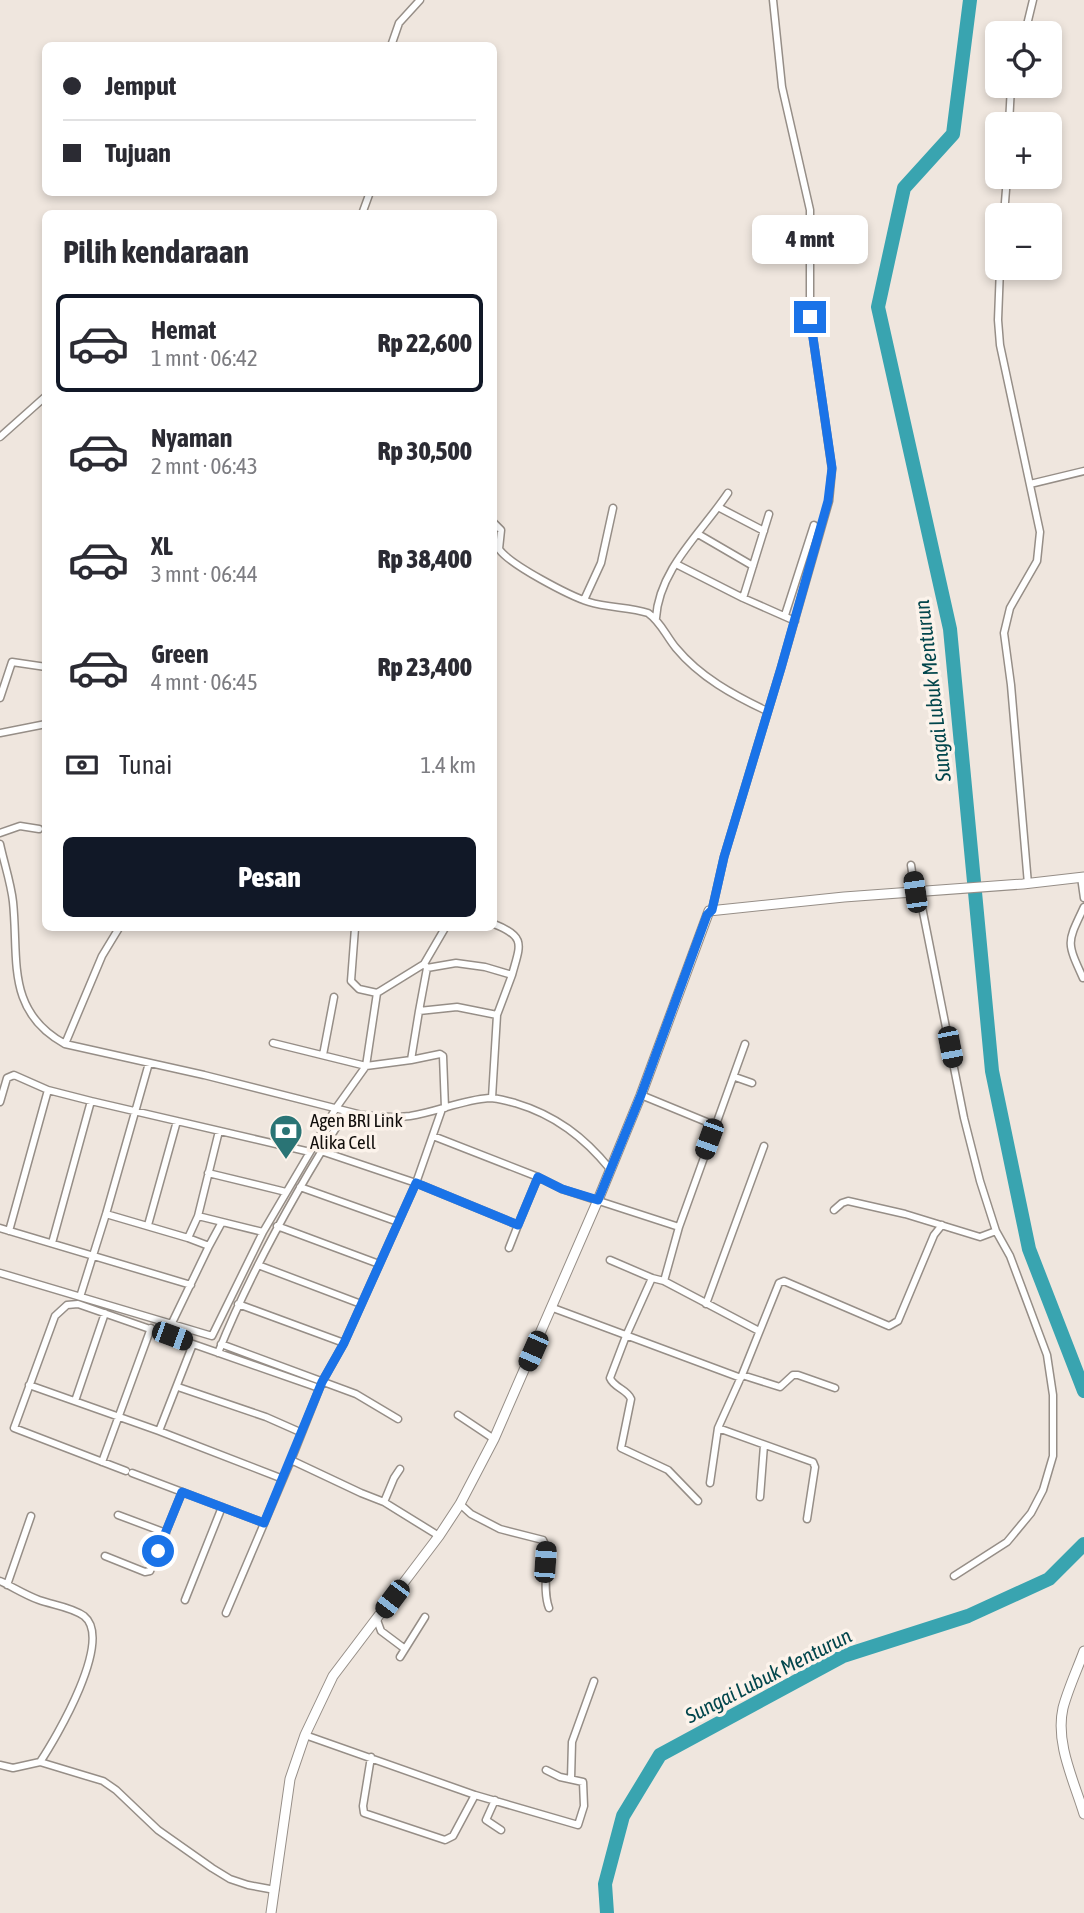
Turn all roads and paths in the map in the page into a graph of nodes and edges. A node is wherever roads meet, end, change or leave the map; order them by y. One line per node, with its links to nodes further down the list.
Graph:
1 (420, 0): 5 (street)
2 (773, 0): 25 (street)
3 (1033, 0): 4 (street)
4 (1028, 21)
5 (392, 42)
6 (1000, 280): 10 (street)
7 (42, 400): 8 (street)
8 (0, 437)
9 (1084, 471): 10 (street)
10 (1030, 484): 36 (street)
11 (728, 493): 12 (street)
12 (719, 507): 17 (street); 18 (street)
13 (612, 508): 22 (street)
14 (769, 514): 17 (street)
15 (814, 524): 23 (street)
16 (497, 526): 22 (street)
17 (764, 531): 20 (street)
18 (698, 534): 19 (street); 20 (street)
19 (676, 564): 21 (street); 24 (street)
20 (753, 566): 21 (street)
21 (743, 598): 23 (street)
22 (584, 600): 24 (street)
23 (785, 615): 25 (street)
24 (656, 618): 28 (street)
25 (795, 621): 28 (street)
26 (42, 666): 27 (street)
27 (0, 698)
28 (767, 712): 40 (street)
29 (42, 725): 30 (street)
30 (0, 733)
31 (39, 830): 32 (street)
32 (0, 833)
33 (0, 844): 52 (street)
34 (911, 865): 37 (street)
35 (1082, 877): 36 (street); 38 (street)
36 (1023, 884): 37 (street)
37 (917, 892): 40 (street); 96 (street)
38 (1084, 898)
39 (1084, 907): 47 (street)
40 (712, 910): 62 (street)
41 (497, 925): 46 (street)
42 (117, 931): 52 (street)
43 (355, 931): 48 (street)
44 (444, 931): 45 (street)
45 (426, 966): 46 (street); 48 (street); 50 (street)
46 (512, 975): 51 (street)
47 (1083, 978)
48 (377, 993): 58 (street)
49 (334, 997): 55 (street)
50 (419, 1011): 51 (street); 56 (street)
51 (497, 1015): 63 (street)
52 (65, 1044): 57 (street)
53 (273, 1044): 55 (street)
54 (745, 1044): 59 (street)
55 (323, 1055): 58 (street)
56 (411, 1060): 58 (street); 67 (street)
57 (149, 1063): 66 (street); 68 (street)
58 (366, 1066): 66 (street)
59 (734, 1077): 60 (street); 71 (street)
60 (752, 1083)
61 (48, 1090): 64 (street); 65 (street); 95 (street)
62 (641, 1095): 71 (street); 77 (street)
63 (492, 1098): 67 (street); 77 (street)
64 (90, 1101): 68 (street); 99 (street)
65 (0, 1102)
66 (336, 1108): 69 (street); 76 (street)
67 (444, 1108): 69 (street); 73 (street)
68 (135, 1111): 70 (street); 85 (street)
69 (346, 1112): 75 (street)
70 (177, 1121): 72 (street); 89 (street)
71 (714, 1125): 93 (street)
72 (219, 1131): 76 (street); 78 (street)
73 (433, 1136): 79 (street); 80 (street)
74 (764, 1146): 113 (street)
75 (321, 1151): 80 (street); 81 (street)
76 (310, 1152): 82 (street)
77 (610, 1169): 83 (street)
78 (208, 1173): 82 (street); 86 (street)
79 (538, 1177): 83 (street); 90 (street)
80 (416, 1183): 88 (street); 90 (street)
81 (300, 1187): 88 (street); 92 (street)
82 (286, 1192): 97 (street)
83 (598, 1200): 93 (street); 114 (street)
84 (834, 1210): 91 (street)
85 (106, 1214): 89 (street); 102 (street)
86 (198, 1216): 87 (street); 98 (street)
87 (222, 1222): 97 (street); 100 (street)
88 (398, 1222): 104 (street)
89 (148, 1225): 98 (street)
90 (518, 1225): 101 (street)
91 (942, 1225): 96 (street); 118 (street)
92 (277, 1226): 104 (street); 105 (street)
93 (679, 1227): 108 (street)
94 (0, 1228): 95 (street)
95 (9, 1231): 99 (street)
96 (996, 1231): 156 (street)
97 (263, 1232): 116 (street)
98 (188, 1238): 100 (street)
99 (52, 1243): 102 (street)
100 (209, 1246): 109 (street)
101 (509, 1248)
102 (93, 1256): 109 (street); 110 (street)
103 (610, 1260): 107 (street)
104 (379, 1264): 112 (street)
105 (258, 1265): 111 (street); 112 (street)
106 (0, 1273): 110 (street)
107 (652, 1278): 108 (street); 119 (street)
108 (664, 1281): 113 (street)
109 (191, 1285): 116 (street)
110 (80, 1297): 116 (street)
111 (239, 1304): 121 (street); 122 (street)
112 (362, 1304): 121 (street)
113 (706, 1304): 118 (street)
114 (553, 1308): 119 (street); 136 (street)
115 (104, 1313): 117 (street); 125 (street); 129 (street)
116 (171, 1325)
117 (151, 1328): 120 (street); 131 (street)
118 (759, 1331): 124 (street)
119 (625, 1336): 124 (street); 145 (street)
120 (193, 1343): 123 (street); 127 (street)
121 (344, 1343): 126 (street)
122 (222, 1344): 123 (street); 126 (street)
123 (218, 1353): 126 (street)
124 (741, 1377): 128 (street); 133 (street)
125 (29, 1385): 129 (street); 139 (street)
126 (321, 1385): 132 (street); 135 (street)
127 (178, 1387): 134 (street); 135 (street)
128 (835, 1388)
129 (75, 1401): 131 (street)
130 (458, 1415): 136 (street)
131 (119, 1417): 134 (street); 139 (street)
132 (398, 1419)
133 (718, 1429): 137 (street); 142 (street)
134 (159, 1431): 141 (street)
135 (300, 1432): 138 (street)
136 (494, 1439): 147 (street)
137 (764, 1445): 144 (street); 151 (street)
138 (291, 1460): 141 (street); 146 (street)
139 (102, 1462): 143 (street)
140 (400, 1469): 146 (street)
141 (283, 1479): 152 (street)
142 (710, 1483)
143 (182, 1492): 148 (street); 153 (street)
144 (760, 1497)
145 (698, 1501)
146 (384, 1502): 154 (street)
147 (460, 1504): 154 (street); 159 (street)
148 (222, 1507): 152 (street); 158 (street)
149 (118, 1515): 153 (street)
150 (31, 1516): 157 (street)
151 (807, 1518)
152 (264, 1523): 160 (street)
153 (166, 1533): 155 (street)
154 (439, 1536): 162 (street)
155 (104, 1556)
156 (954, 1576)
157 (3, 1583): 170 (street)
158 (185, 1600)
159 (549, 1608)
160 (226, 1613)
161 (425, 1617): 163 (street)
162 (377, 1620): 163 (street); 168 (street)
163 (405, 1649): 165 (street)
164 (1084, 1651): 166 (street)
165 (400, 1657)
166 (1082, 1666): 176 (street)
167 (594, 1681): 173 (street)
168 (305, 1735): 169 (street); 178 (street)
169 (371, 1757): 174 (street); 174 (street)
170 (40, 1762): 171 (street); 178 (street)
171 (0, 1765)
172 (546, 1770): 173 (street)
173 (572, 1779): 175 (street)
174 (475, 1795): 175 (street)
175 (495, 1800): 177 (street)
176 (1084, 1814)
177 (501, 1830)
178 (275, 1890): 179 (street)
179 (271, 1913)

